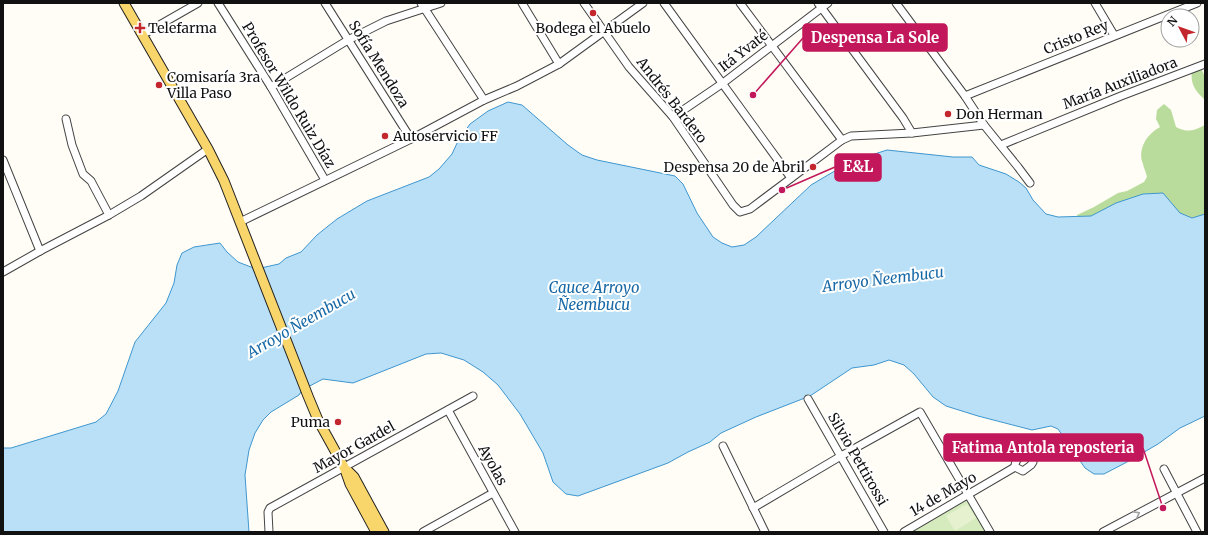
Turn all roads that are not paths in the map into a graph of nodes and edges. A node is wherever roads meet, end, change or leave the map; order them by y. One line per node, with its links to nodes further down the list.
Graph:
1 (124, 3): 17 (main road)
2 (198, 3): 17 (street)
3 (218, 3): 24 (street, Profesor Wildo Ruìz Díaz)
4 (325, 3): 19 (street, Sofía Mendoza)
5 (441, 3): 15 (street)
6 (522, 3): 21 (street)
7 (584, 3): 16 (street, Andrés Bardero)
8 (643, 3): 16 (street)
9 (664, 3): 23 (street)
10 (740, 3): 20 (street)
11 (896, 3): 25 (street)
12 (1095, 3): 18 (street)
13 (1197, 3): 18 (street, Cristo Rey)
14 (823, 4): 20 (street, Itá Yvaté); 30 (street)
15 (423, 6): 19 (street); 26 (street)
16 (605, 31): 21 (street); 27 (street, Andrés Bardero)
17 (142, 35): 34 (main road)
18 (1114, 35): 25 (street, Cristo Rey)
19 (348, 40): 24 (street); 31 (street, Sofía Mendoza)
20 (771, 46): 23 (street, Itá Yvaté); 32 (street)
21 (559, 64): 26 (street)
22 (1205, 64): 33 (street, María Auxiliadora)
23 (723, 83): 27 (street, Itá Yvaté); 36 (street)
24 (271, 87): 37 (street, Profesor Wildo Ruìz Díaz)
25 (965, 96): 29 (street)
26 (484, 100): 31 (street)
27 (673, 117): 36 (street, Andrés Bardero)
28 (66, 120): 39 (street)
29 (984, 125): 30 (street); 33 (street)
30 (912, 133): 32 (street)
31 (411, 139): 37 (street)
32 (842, 140): 36 (street)
33 (1001, 145): 38 (street)
34 (208, 149): 39 (street); 40 (main road)
35 (3, 160): 41 (street)
36 (791, 178)
37 (325, 180): 40 (street)
38 (1030, 183)
39 (109, 215): 41 (street)
40 (240, 222): 48 (main road)
41 (40, 251): 42 (street)
42 (3, 272)
43 (473, 396): 45 (street, Mayor Gardel)
44 (808, 399): 47 (street, Silvio Pettirossi)
45 (448, 410): 48 (street, Mayor Gardel); 52 (street, Ayolas)
46 (723, 446): 55 (street)
47 (841, 456): 54 (street); 55 (street); 62 (street, Silvio Pettirossi)
48 (344, 467): 56 (street, Mayor Gardel); 57 (main road); 58 (main road)
49 (1015, 467): 54 (street, 14 de Mayo)
50 (1164, 469): 53 (street)
51 (1205, 478): 53 (street)
52 (493, 493): 59 (street); 60 (street, Ayolas)
53 (1177, 493): 65 (street, one-way to 53); 66 (street)
54 (968, 495): 63 (street, 14 de Mayo); 64 (street)
55 (753, 508): 61 (street)
56 (269, 532)
57 (376, 532)
58 (384, 532)
59 (423, 532)
60 (515, 532)
61 (765, 532)
62 (884, 532)
63 (904, 532)
64 (990, 532)
65 (1103, 532)
66 (1197, 532)

